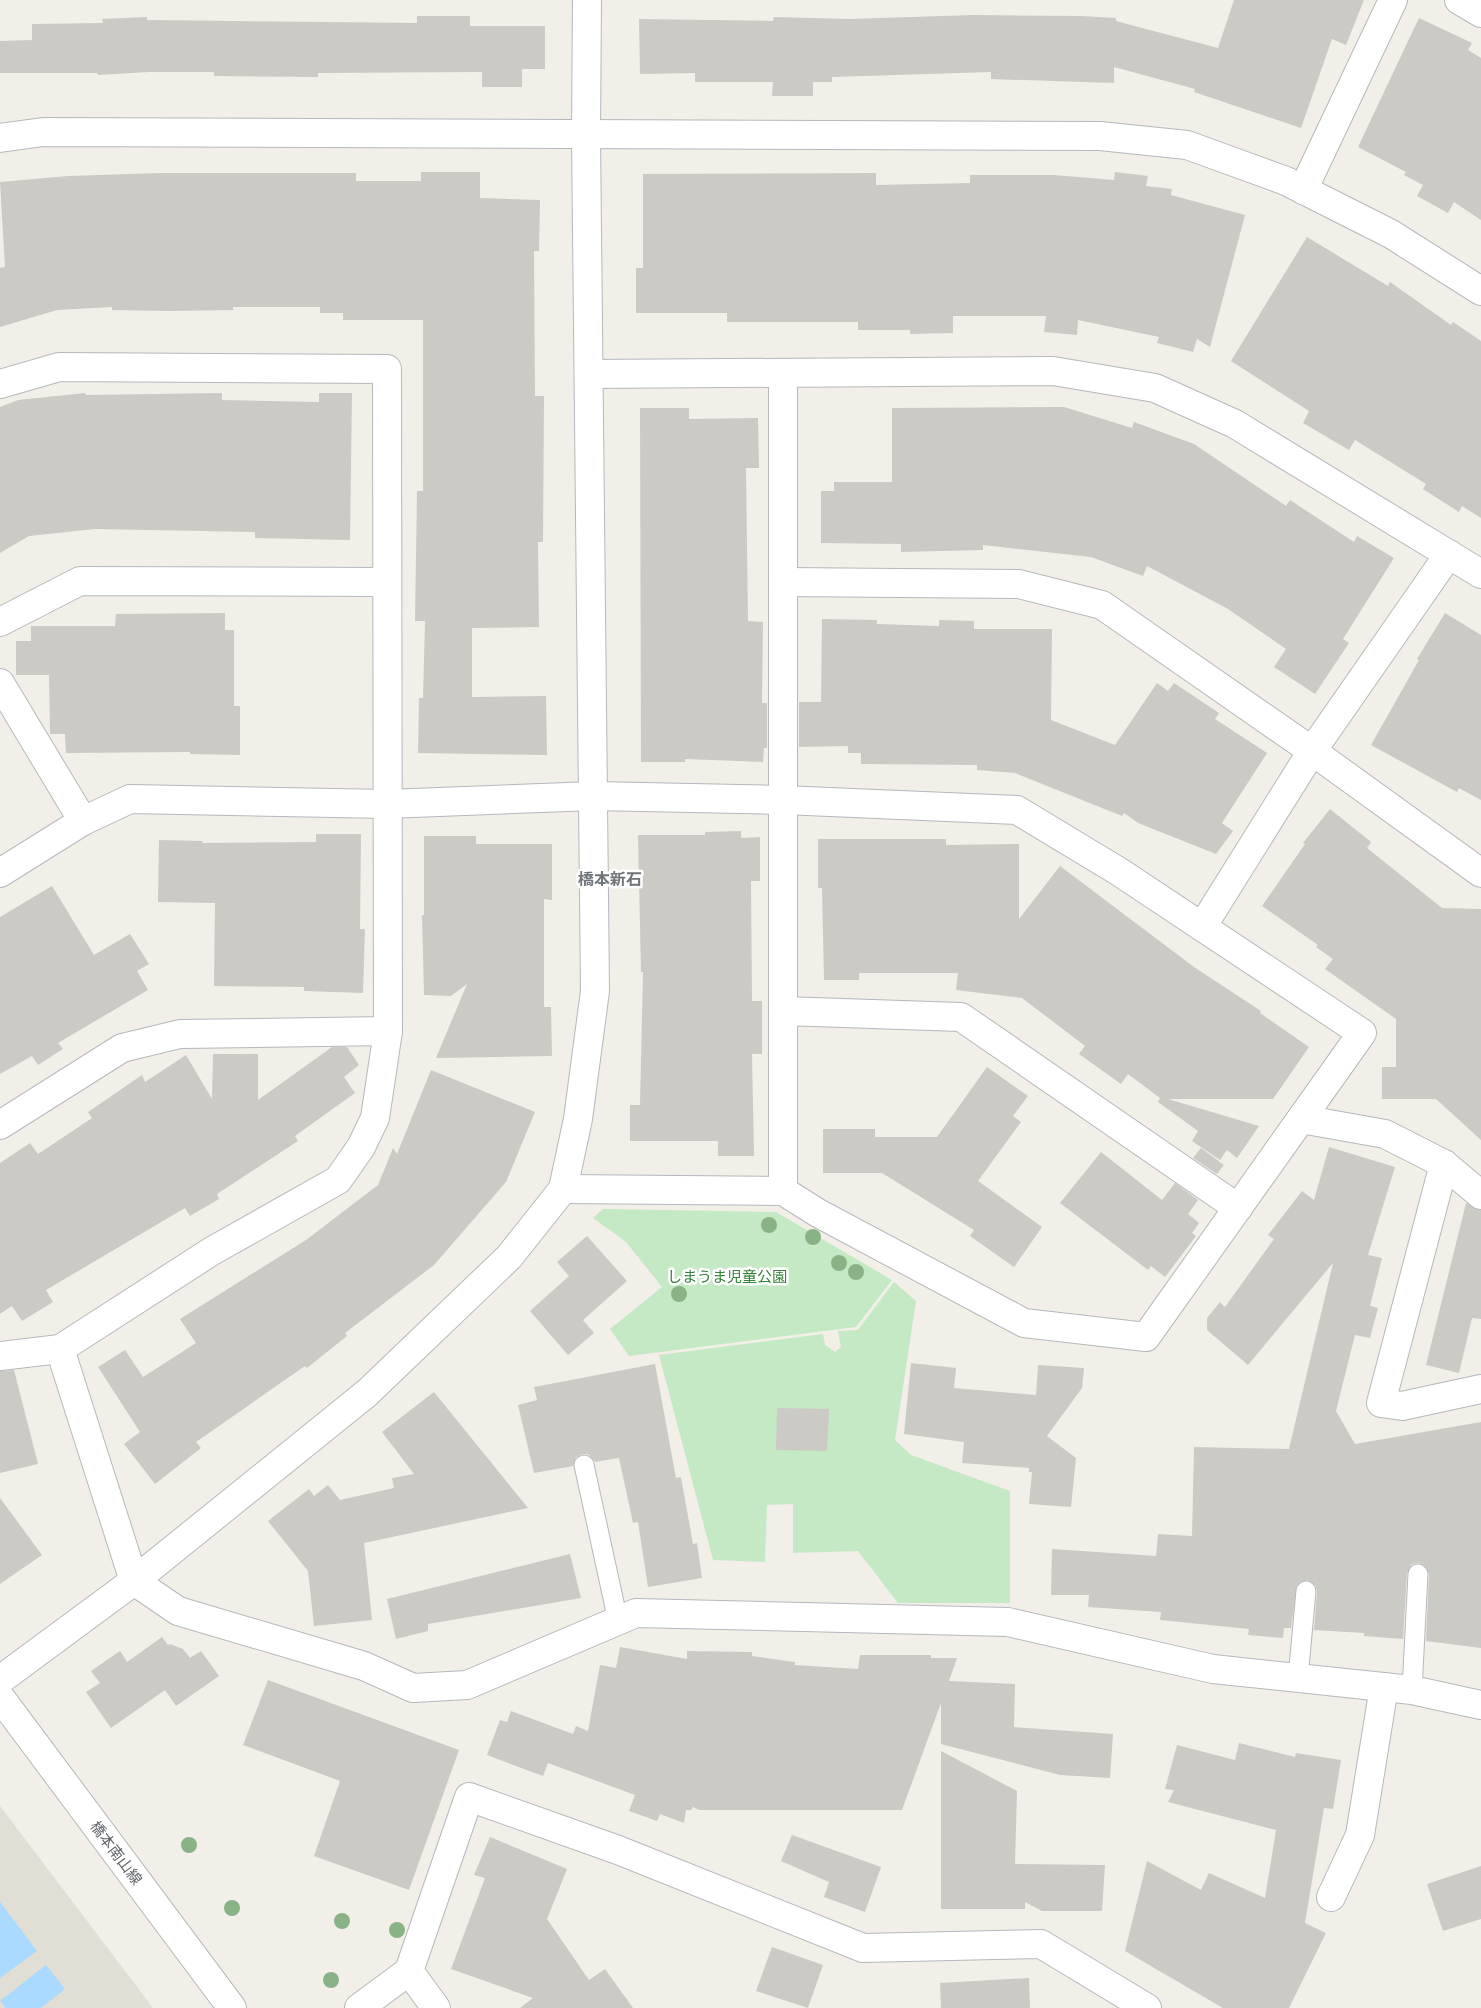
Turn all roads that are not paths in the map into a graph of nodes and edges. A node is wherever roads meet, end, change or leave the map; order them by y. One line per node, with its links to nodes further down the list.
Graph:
1 (587, 0): 5 (street)
2 (1393, 0): 7 (street)
3 (1459, 0): 4 (street)
4 (1481, 13)
5 (586, 135): 6 (street); 7 (street); 10 (street)
6 (0, 138)
7 (1302, 190): 8 (street)
8 (1481, 291)
9 (783, 373): 10 (street); 12 (street); 15 (street)
10 (589, 374): 19 (street)
11 (0, 384): 14 (street)
12 (1449, 554): 13 (street); 18 (street)
13 (1481, 574)
14 (387, 582): 16 (street); 21 (street)
15 (783, 582): 18 (street); 20 (street)
16 (0, 622)
17 (0, 683): 22 (street)
18 (1312, 751): 23 (street); 25 (street)
19 (593, 796): 20 (street); 21 (street); 31 (street)
20 (783, 800): 25 (street); 26 (street)
21 (387, 804): 22 (street); 27 (street)
22 (83, 820): 24 (street)
23 (1481, 872)
24 (0, 874)
25 (1202, 927): 28 (street)
26 (783, 1011): 32 (street); 34 (street)
27 (388, 1031): 29 (street); 35 (street)
28 (1301, 1119): 30 (street); 34 (street)
29 (0, 1124)
30 (1444, 1164): 33 (street); 37 (street)
31 (563, 1189): 32 (street); 40 (street)
32 (783, 1192): 34 (street)
33 (1481, 1195)
34 (1238, 1208)
35 (60, 1349): 36 (street); 40 (street)
36 (0, 1356)
37 (1481, 1389)
38 (584, 1465): 42 (lane)
39 (1418, 1574): 46 (lane)
40 (134, 1581): 42 (street); 44 (street)
41 (1306, 1591): 43 (lane)
42 (618, 1620): 43 (street)
43 (1298, 1678): 45 (street)
44 (0, 1680)
45 (1384, 1687): 46 (street); 49 (street)
46 (1412, 1690): 48 (street)
47 (0, 1697): 51 (street, 橋本南山線)
48 (1481, 1704)
49 (1330, 1897)
50 (409, 1971): 52 (street); 53 (street); 54 (street)
51 (232, 2008)
52 (358, 2008)
53 (436, 2008)
54 (1147, 2008)

